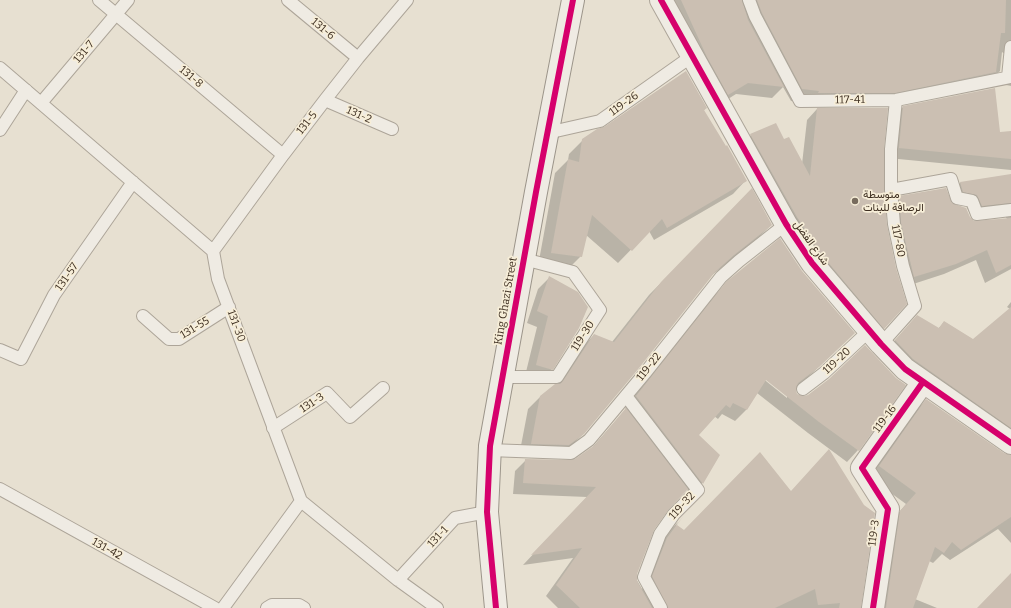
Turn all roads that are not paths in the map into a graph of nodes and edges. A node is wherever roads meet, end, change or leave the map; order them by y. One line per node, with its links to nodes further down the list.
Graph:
1 (99, 0): 8 (lane, 131-8)
2 (128, 0): 8 (lane, 131-7)
3 (288, 0): 11 (lane, 131-6)
4 (407, 0): 11 (lane, 131-5)
5 (573, 0): 20 (street, King Ghazi Street)
6 (661, 0): 10 (street, شارع الفضل)
7 (749, 0): 16 (lane, 117-41)
8 (116, 14): 17 (lane, 131-7); 21 (lane, 131-8)
9 (1011, 47): 13 (lane)
10 (692, 56): 20 (lane, 119-26); 25 (street, شارع الفضل)
11 (358, 58): 15 (lane, 131-5)
12 (0, 68): 14 (lane)
13 (1009, 77): 16 (lane, 117-41)
14 (26, 90): 17 (lane); 19 (lane)
15 (325, 100): 18 (lane, 131-2); 21 (lane, 131-5)
16 (896, 100): 23 (lane, 117-80)
17 (41, 103): 22 (lane)
18 (392, 129)
19 (0, 130)
20 (547, 133): 27 (street, King Ghazi Street)
21 (283, 155): 26 (lane, 131-5)
22 (133, 182): 26 (lane); 31 (lane, 131-57)
23 (891, 190): 24 (lane); 30 (lane, 117-80)
24 (1011, 210)
25 (786, 224): 30 (street, شارع الفضل); 36 (lane, 119-22)
26 (213, 251): 28 (lane, 131-30)
27 (524, 259): 32 (street, King Ghazi Street); 32 (lane, 119-30)
28 (229, 308): 29 (lane, 131-55); 37 (lane, 131-30)
29 (143, 316)
30 (876, 337): 33 (street, شارع الفضل); 35 (lane, 119-20)
31 (0, 350)
32 (502, 377): 39 (street, King Ghazi Street)
33 (924, 382): 38 (street, شارع الفضل); 40 (street, 119-16)
34 (383, 388): 37 (lane, 131-3)
35 (803, 389)
36 (626, 396): 39 (lane, 119-22); 51 (lane, 119-32)
37 (273, 428): 42 (lane, 131-30)
38 (1011, 443)
39 (489, 450): 43 (street, King Ghazi Street)
40 (862, 468): 52 (street, 119-3)
41 (0, 489): 45 (lane, 131-42)
42 (301, 501): 44 (lane, 131-30); 46 (lane)
43 (488, 512): 44 (lane, 131-1); 50 (street, King Ghazi Street)
44 (398, 580): 49 (lane, 131-30)
45 (215, 608)
46 (222, 608)
47 (267, 608): 48 (lane)
48 (304, 608)
49 (437, 608)
50 (496, 608)
51 (661, 608)
52 (873, 608)

